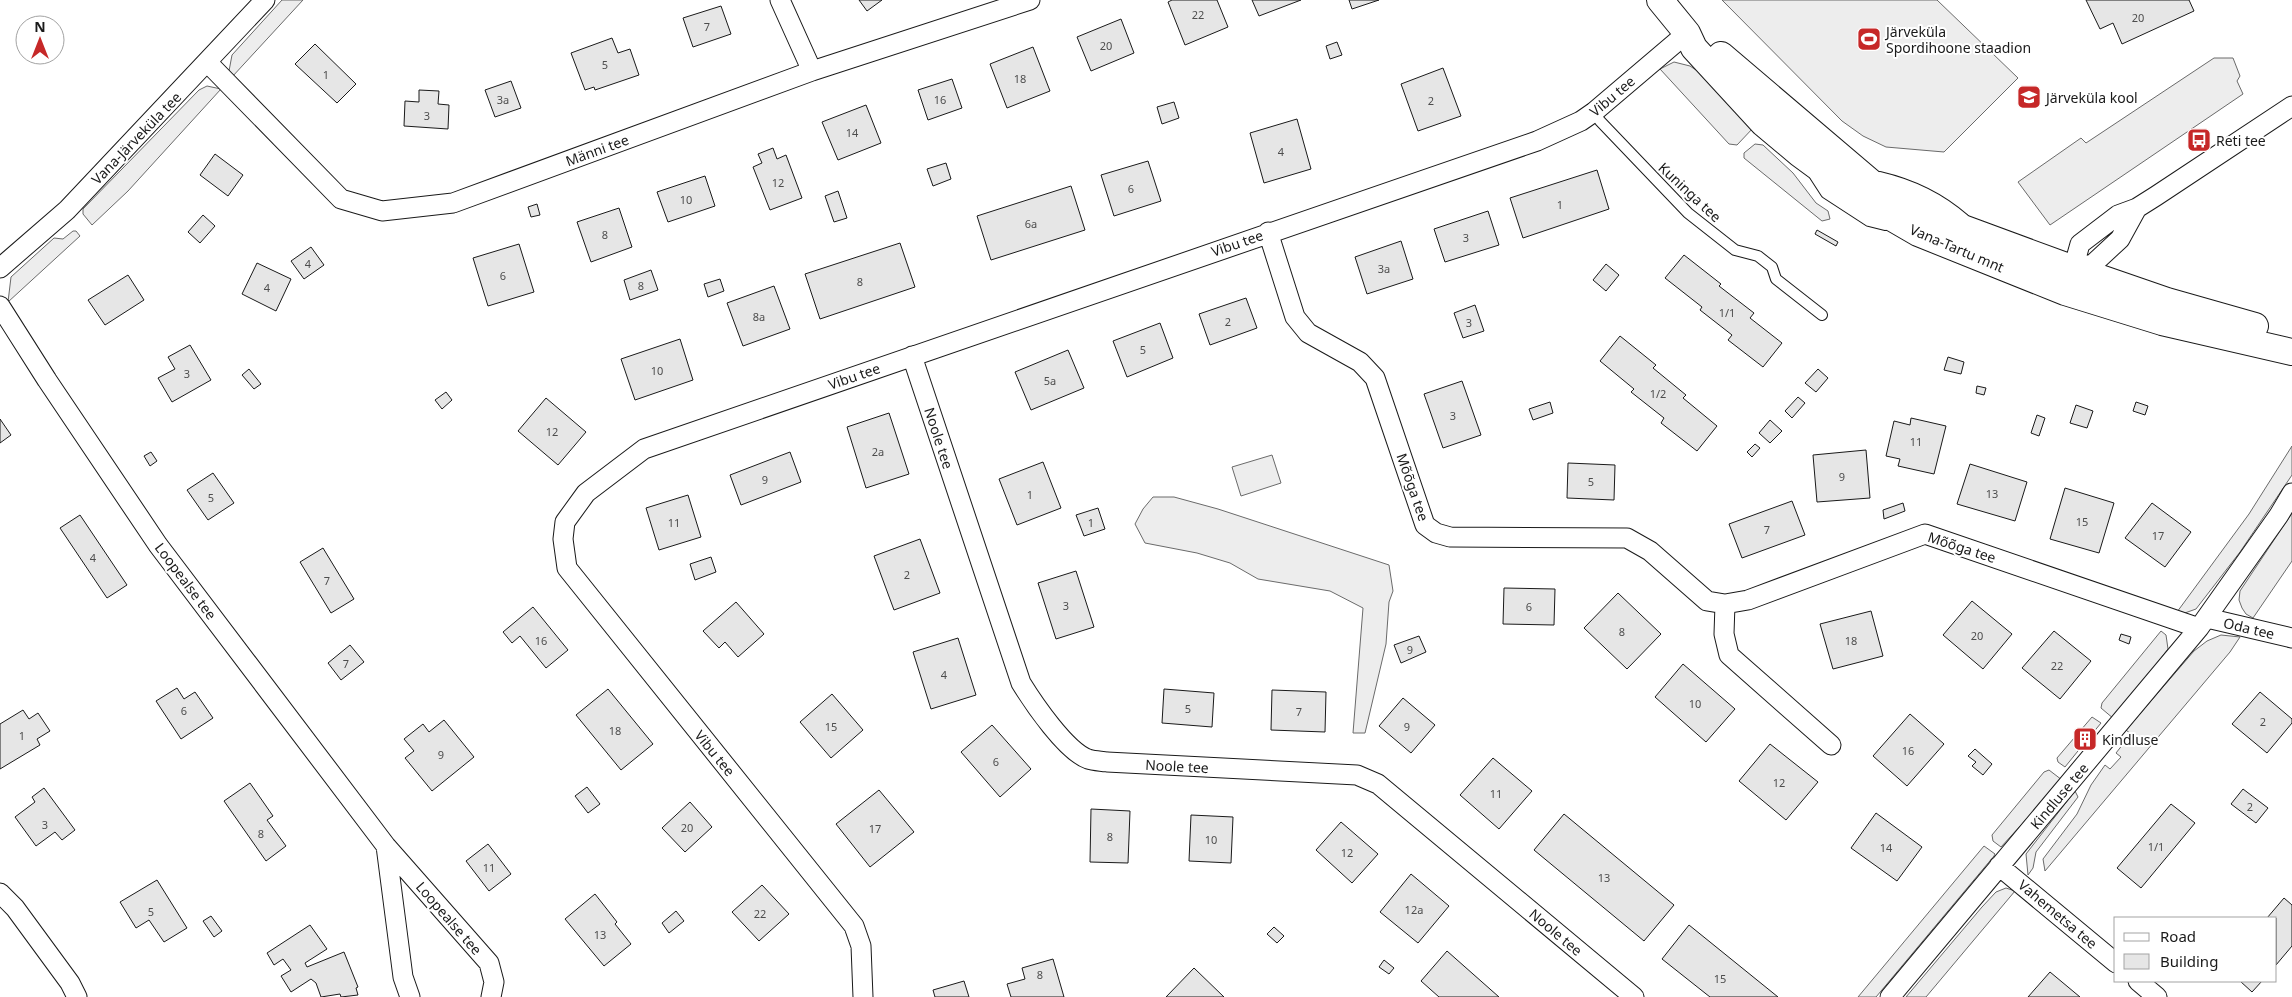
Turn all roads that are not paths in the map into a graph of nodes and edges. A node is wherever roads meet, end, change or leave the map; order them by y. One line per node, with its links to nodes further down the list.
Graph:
1 (265, 0): 6 (street, Vana-Järveküla tee)
2 (780, 0): 7 (street)
3 (1030, 0): 7 (street, Männi tee)
4 (1660, 0): 5 (street, Vana-Tartu mnt)
5 (1687, 33): 9 (street, Vibu tee); 12 (street, Vana-Tartu mnt); 12 (street, Vana-Tartu mnt)
6 (208, 63): 7 (street, Männi tee); 11 (street, Vana-Järveküla tee)
7 (812, 71)
8 (2292, 106): 12 (street)
9 (1594, 112): 10 (street, Vibu tee); 14 (lane, Kuninga tee)
10 (1268, 232): 17 (street, Vibu tee); 19 (street, Mõõga tee)
11 (0, 268)
12 (2070, 281): 15 (street, Vana-Tartu mnt); 16 (street, Vana-Tartu mnt)
13 (0, 306): 23 (street, Loopealse tee)
14 (1822, 315)
15 (2292, 337)
16 (2292, 352)
17 (912, 356): 31 (street, Vibu tee); 32 (street, Noole tee)
18 (2292, 493): 20 (street, Kindluse tee)
19 (1725, 604): 20 (street, Mõõga tee); 22 (street)
20 (2203, 623): 21 (street, Oda tee); 24 (street, Kindluse tee)
21 (2292, 638)
22 (1831, 745)
23 (386, 846): 29 (street, Loopealse tee); 30 (street, Loopealse tee)
24 (1999, 866): 26 (street, Vahemetsa tee); 33 (street, Kindluse tee)
25 (0, 893): 28 (street)
26 (2114, 960)
27 (2139, 982): 34 (street)
28 (77, 997)
29 (410, 997)
30 (491, 997)
31 (863, 997)
32 (1634, 997)
33 (1890, 997)
34 (2157, 997)

